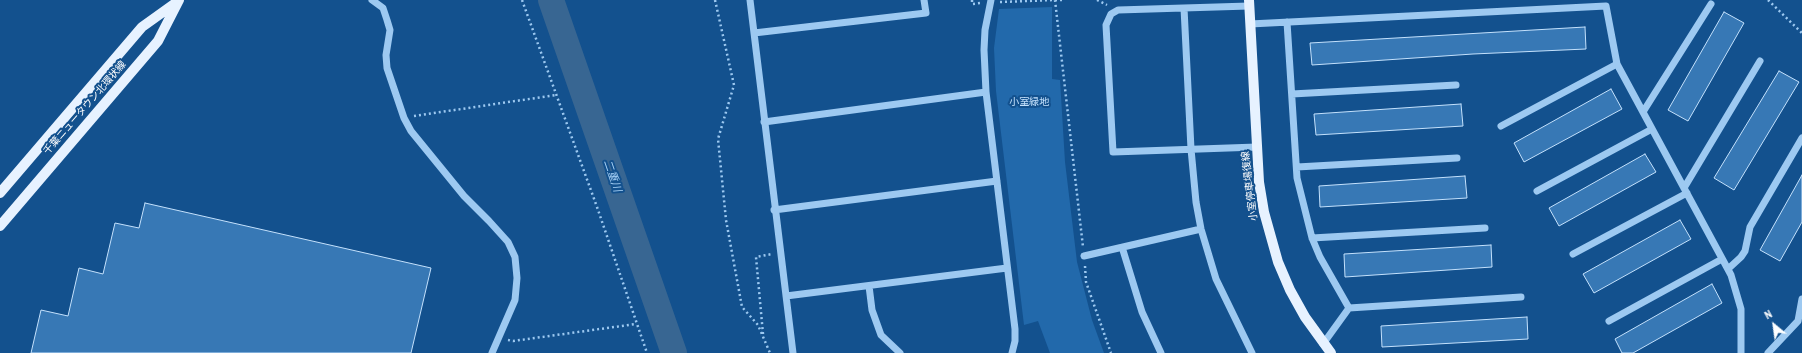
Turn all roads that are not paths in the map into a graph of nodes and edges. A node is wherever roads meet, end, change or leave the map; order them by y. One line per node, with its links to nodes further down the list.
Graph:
1 (179, 0): 29 (main road, 千葉ニュータウン北環状線); 31 (main road, 千葉ニュータウン北環状線)
2 (372, 0): 49 (street)
3 (750, 0): 11 (street)
4 (924, 0): 11 (street)
5 (990, 1): 15 (street)
6 (1249, 3): 8 (street); 10 (main road, 小室停車場復線)
7 (1711, 4): 17 (street)
8 (1184, 8): 23 (street); 23 (street)
9 (1287, 22): 10 (street); 13 (street); 16 (street)
10 (1250, 24): 22 (main road, 小室停車場復線)
11 (754, 33): 18 (street)
12 (1760, 61): 27 (street)
13 (1617, 64): 17 (street); 19 (street)
14 (1456, 85): 16 (street)
15 (986, 92): 18 (street); 26 (street)
16 (1292, 94): 25 (street)
17 (1643, 112): 20 (street)
18 (764, 122): 30 (street)
19 (1501, 126)
20 (1652, 129): 27 (street); 28 (street)
21 (1802, 138): 40 (street)
22 (1257, 147): 23 (street); 48 (main road, 小室停車場復線)
23 (1192, 149): 33 (street)
24 (1457, 158): 25 (street)
25 (1296, 167): 34 (street)
26 (997, 181): 30 (street); 39 (street)
27 (1685, 190): 36 (street); 38 (street)
28 (1537, 191)
29 (0, 193)
30 (774, 210): 42 (street)
31 (0, 226)
32 (1485, 228): 34 (street)
33 (1202, 229): 35 (street); 54 (street)
34 (1312, 238): 45 (street)
35 (1122, 247): 37 (street); 53 (street)
36 (1573, 254)
37 (1084, 256)
38 (1722, 259): 40 (street); 47 (street)
39 (1008, 268): 41 (street); 52 (street)
40 (1728, 269): 56 (street)
41 (870, 286): 42 (street); 51 (street)
42 (786, 296): 50 (street)
43 (1521, 297): 45 (street)
44 (1802, 299): 46 (street)
45 (1349, 308): 48 (street)
46 (1802, 310): 57 (street)
47 (1609, 321)
48 (1323, 344): 55 (main road, 小室停車場復線)
49 (492, 353)
50 (793, 353)
51 (900, 353)
52 (1012, 353)
53 (1161, 353)
54 (1252, 353)
55 (1331, 353)
56 (1741, 353)
57 (1768, 353)

